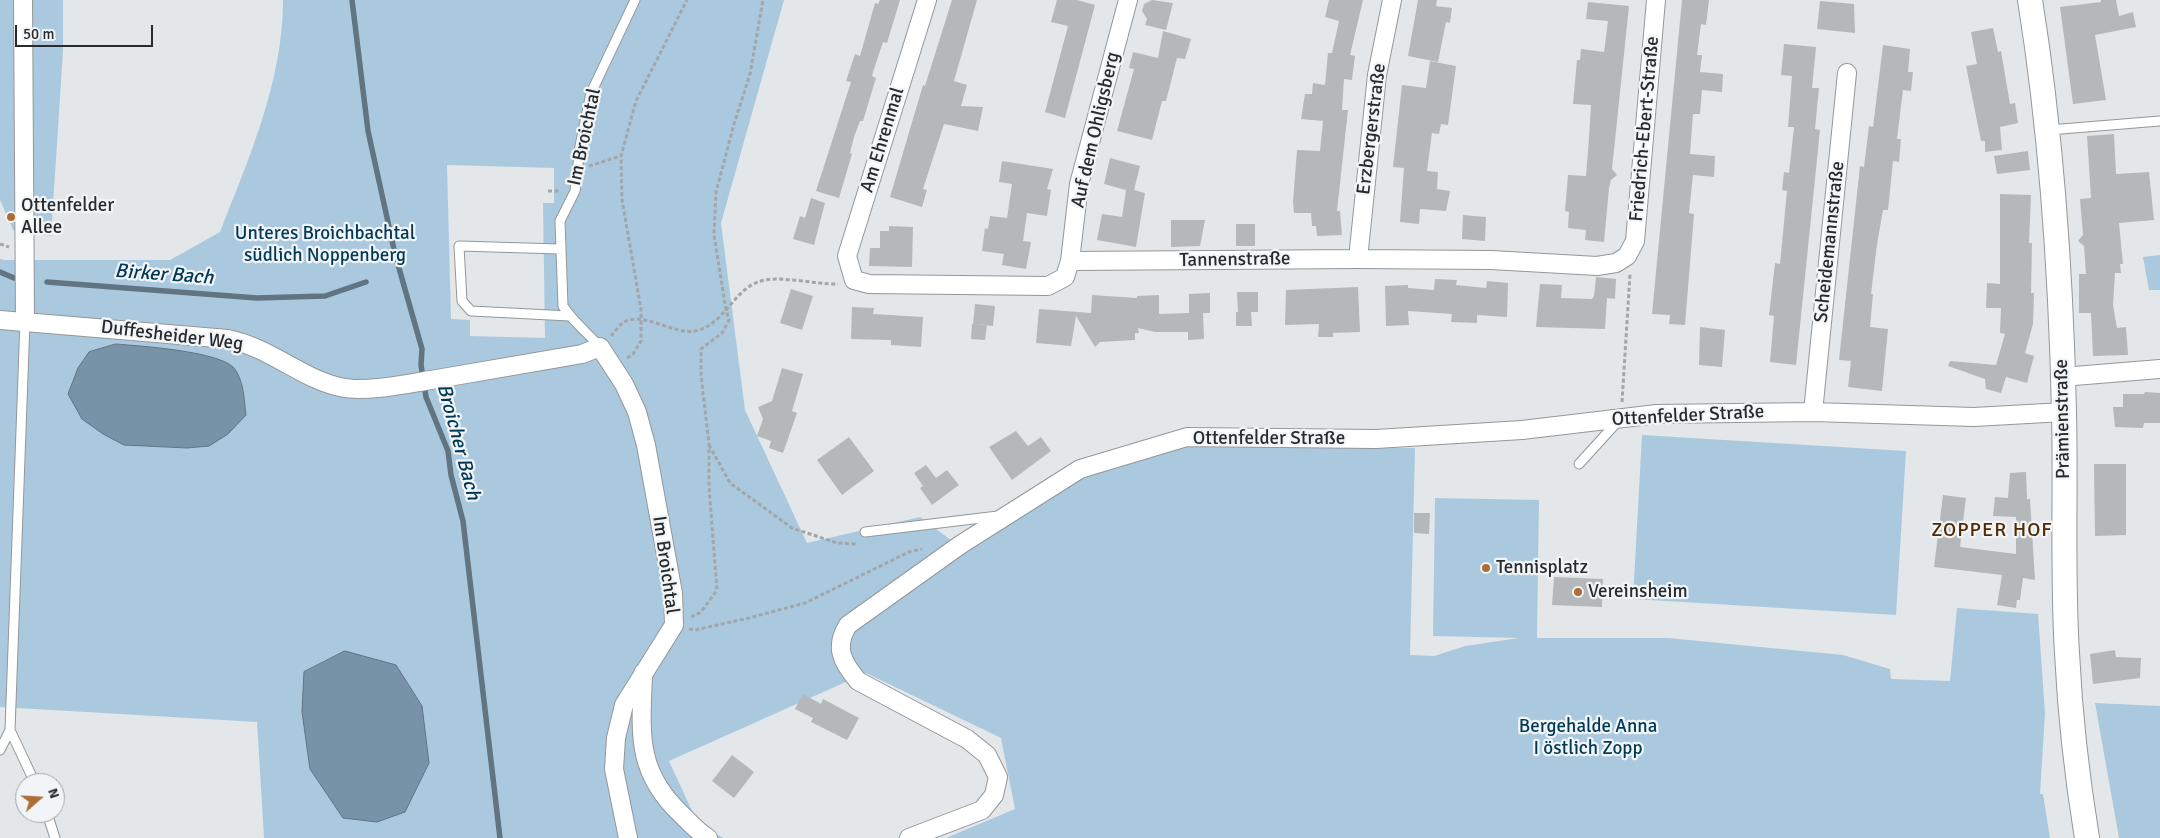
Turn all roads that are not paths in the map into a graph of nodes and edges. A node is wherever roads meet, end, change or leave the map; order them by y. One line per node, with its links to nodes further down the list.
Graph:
1 (23, 0): 17 (street)
2 (635, 0): 11 (lane, Im Broichtal)
3 (927, 0): 14 (street, Am Ehrenmal)
4 (1128, 0): 14 (street, Auf dem Ohligsberg)
5 (1392, 0): 13 (street, Erzbergerstraße)
6 (1656, 0): 12 (street, Friedrich-Ebert-Straße)
7 (2030, 0): 10 (main road, Prämienstraße)
8 (1847, 73): 21 (street, Scheidemannstraße)
9 (2160, 121): 10 (lane)
10 (2049, 130): 20 (main road, Prämienstraße)
11 (560, 249): 15 (lane, Im Broichtal); 15 (lane)
12 (1626, 256): 13 (street, Tannenstraße)
13 (1358, 259): 14 (street, Tannenstraße)
14 (1070, 261)
15 (570, 316): 18 (lane)
16 (0, 320): 17 (street, Duffesheider Weg)
17 (25, 321): 18 (street, Duffesheider Weg); 28 (lane)
18 (600, 347): 27 (street, Im Broichtal)
19 (2160, 369): 20 (street)
20 (2062, 377): 22 (main road, Prämienstraße)
21 (1813, 412): 22 (street, Ottenfelder Straße); 23 (street, Ottenfelder Straße)
22 (2064, 412): 36 (main road, Prämienstraße)
23 (1621, 418): 24 (lane); 25 (street, Ottenfelder Straße)
24 (1579, 464)
25 (1008, 515): 26 (lane); 35 (street, Ottenfelder Straße)
26 (865, 532)
27 (644, 670): 33 (street, Im Broichtal); 34 (street)
28 (10, 730): 29 (lane); 30 (lane)
29 (0, 750)
30 (30, 773)
31 (50, 823): 32 (lane)
32 (55, 838)
33 (628, 838)
34 (708, 838)
35 (909, 838)
36 (2087, 838)

